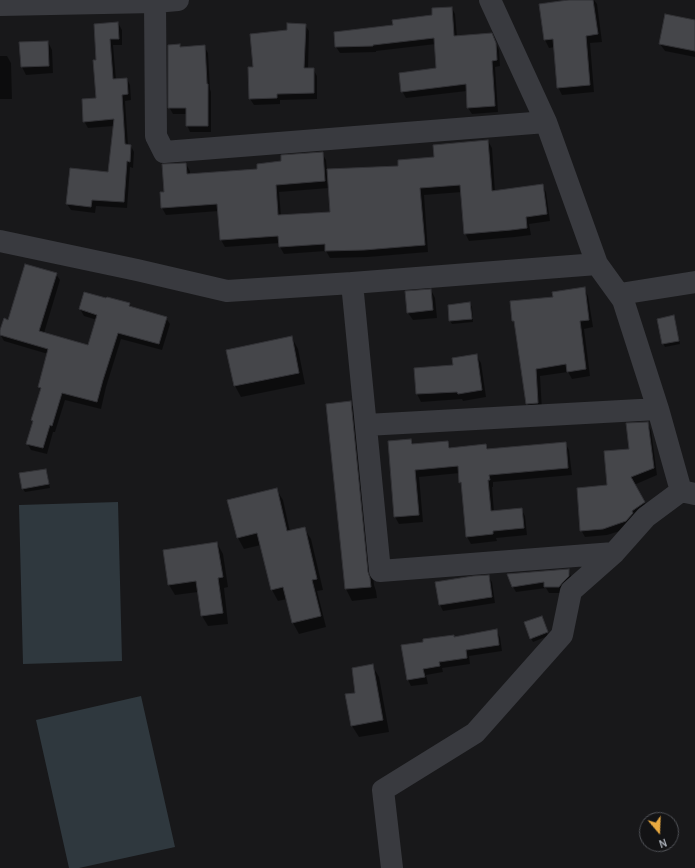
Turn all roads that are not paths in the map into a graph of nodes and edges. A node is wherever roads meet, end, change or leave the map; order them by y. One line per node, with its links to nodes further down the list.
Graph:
1 (178, 0): 3 (street)
2 (490, 0): 5 (street)
3 (155, 2): 4 (street); 5 (street)
4 (7, 3)
5 (546, 122): 7 (street)
6 (0, 241): 9 (street)
7 (597, 264): 9 (street); 10 (street)
8 (695, 281): 10 (street)
9 (352, 283): 12 (street)
10 (620, 294): 11 (street)
11 (658, 409): 12 (street); 13 (street)
12 (366, 425): 14 (street)
13 (688, 493): 14 (street)
14 (614, 553): 15 (street)
15 (392, 868)

